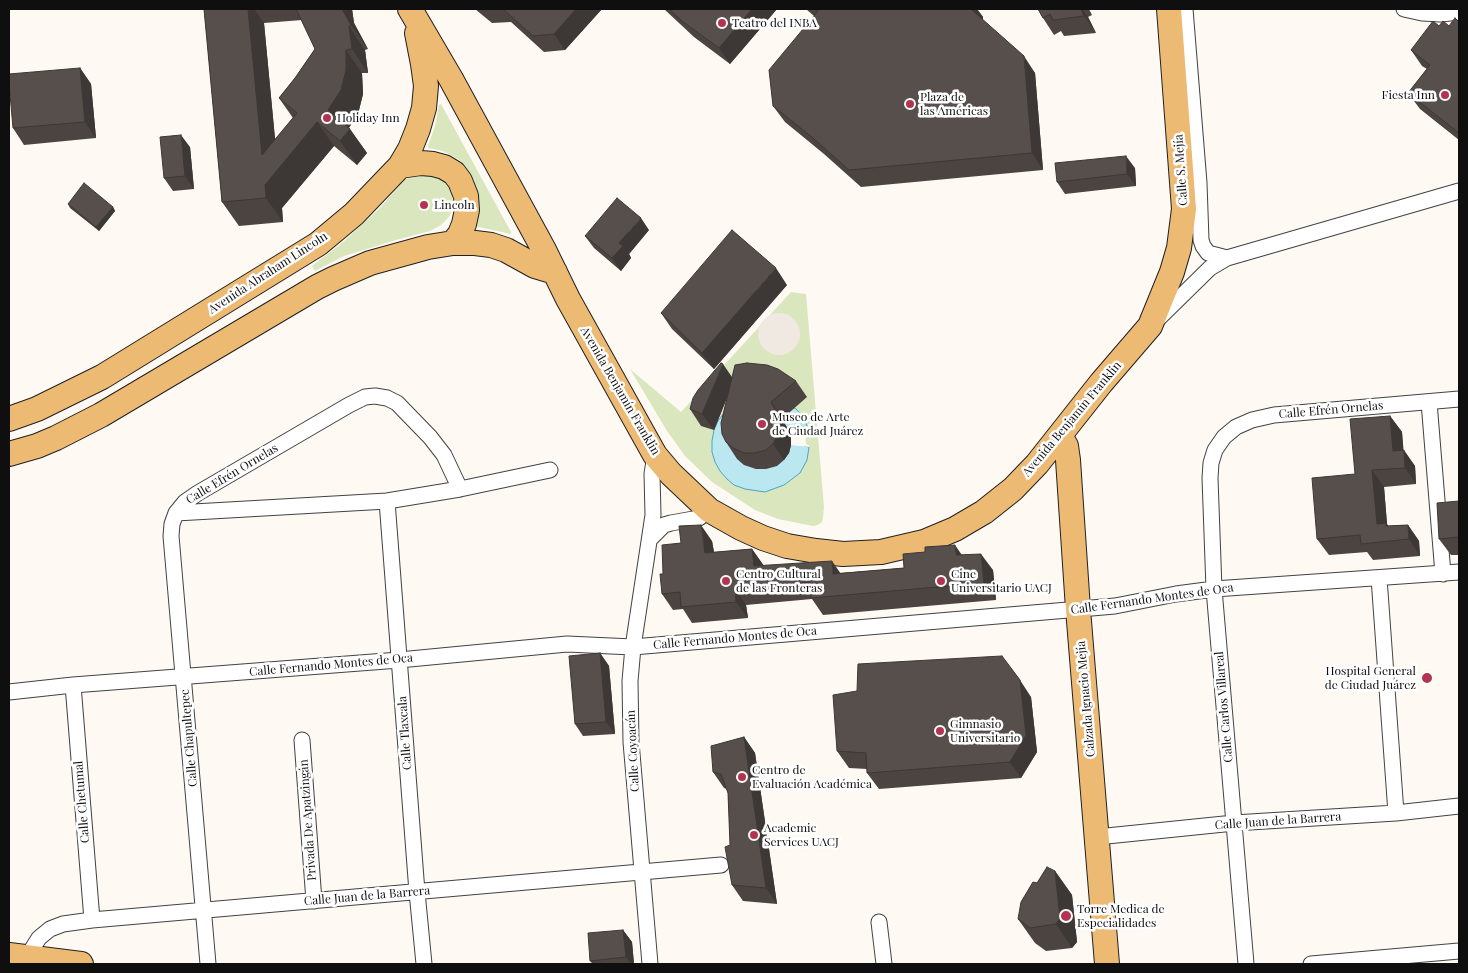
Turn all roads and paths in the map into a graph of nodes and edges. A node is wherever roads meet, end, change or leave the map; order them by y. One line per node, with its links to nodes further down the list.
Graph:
1 (1169, 9): 11 (main road, Calle S. Mejía)
2 (1185, 9): 9 (street)
3 (1404, 9): 5 (street)
4 (412, 12): 6 (main road, Avenida Abraham Lincoln); 10 (main road, Avenida Benjamín Franklin)
5 (1459, 12)
6 (400, 166): 8 (main road); 14 (main road, Avenida Abraham Lincoln)
7 (1459, 191): 9 (street, Avenida Benjamín Franklin)
8 (453, 243): 10 (main road); 17 (main road)
9 (1227, 258): 11 (street, Avenida Benjamín Franklin)
10 (555, 272): 18 (main road, Avenida Benjamín Franklin)
11 (1150, 326): 15 (main road, Avenida Benjamín Franklin)
12 (1459, 399): 13 (street, Calle Efrén Ornelas)
13 (1429, 402): 16 (street, Calle Efrén Ornelas); 26 (street)
14 (9, 419)
15 (1060, 436): 22 (main road, Avenida Benjamín Franklin); 29 (main road, Calzada Ignacio Mejía)
16 (1215, 450): 28 (street, Calle Carlos Villareal)
17 (9, 454)
18 (655, 455): 22 (main road, Avenida Benjamín Franklin); 24 (street, Calle Coyoacán)
19 (550, 470): 20 (street, Calle Efrén Ornelas)
20 (460, 489): 21 (street, Calle Efrén Ornelas); 23 (street, Calle Efrén Ornelas)
21 (387, 501): 23 (street, Calle Efrén Ornelas); 31 (street, Calle Tlaxcala)
22 (709, 510): 24 (street)
23 (176, 513): 32 (street, Calle Chapultepec)
24 (650, 539): 30 (street, Calle Coyoacán)
25 (1459, 572): 26 (street, Calle Fernando Montes de Oca)
26 (1443, 574): 27 (street, Calle Fernando Montes de Oca)
27 (1379, 578): 28 (street, Calle Fernando Montes de Oca); 37 (street)
28 (1214, 589): 29 (street, Calle Fernando Montes de Oca); 38 (street, Calle Carlos Villareal)
29 (1078, 610): 30 (street, Calle Fernando Montes de Oca); 39 (main road, Calzada Ignacio Mejía)
30 (633, 646): 31 (street, Calle Fernando Montes de Oca); 41 (street, Calle Coyoacán)
31 (399, 660): 32 (street, Calle Fernando Montes de Oca); 42 (street, Calle Tlaxcala)
32 (184, 677): 33 (street, Calle Fernando Montes de Oca); 44 (street, Calle Chapultepec)
33 (72, 685): 34 (street, Calle Fernando Montes de Oca); 45 (street, Calle Chetumal)
34 (9, 692)
35 (302, 740): 43 (street, Privada De Apatzingán)
36 (1459, 806): 37 (street, Calle Juan de la Barrera)
37 (1396, 813): 38 (street, Calle Juan de la Barrera)
38 (1234, 823): 39 (street, Calle Juan de la Barrera); 55 (street, Calle Carlos Villareal)
39 (1097, 838): 54 (main road, Calzada Ignacio Mejía)
40 (721, 864): 41 (street, Calle Juan de la Barrera)
41 (642, 872): 42 (street, Calle Juan de la Barrera); 52 (street, Calle Coyoacán)
42 (417, 892): 43 (street, Calle Juan de la Barrera); 51 (street, Calle Tlaxcala)
43 (314, 901): 44 (street, Calle Juan de la Barrera)
44 (203, 911): 45 (street, Calle Juan de la Barrera); 50 (street, Calle Chapultepec)
45 (92, 920): 48 (street, Calle Juan de la Barrera)
46 (879, 922): 53 (street)
47 (1459, 951): 56 (street)
48 (18, 956): 49 (main road)
49 (81, 964)
50 (208, 964)
51 (424, 964)
52 (650, 964)
53 (884, 964)
54 (1107, 964)
55 (1246, 964)
56 (1311, 964)

